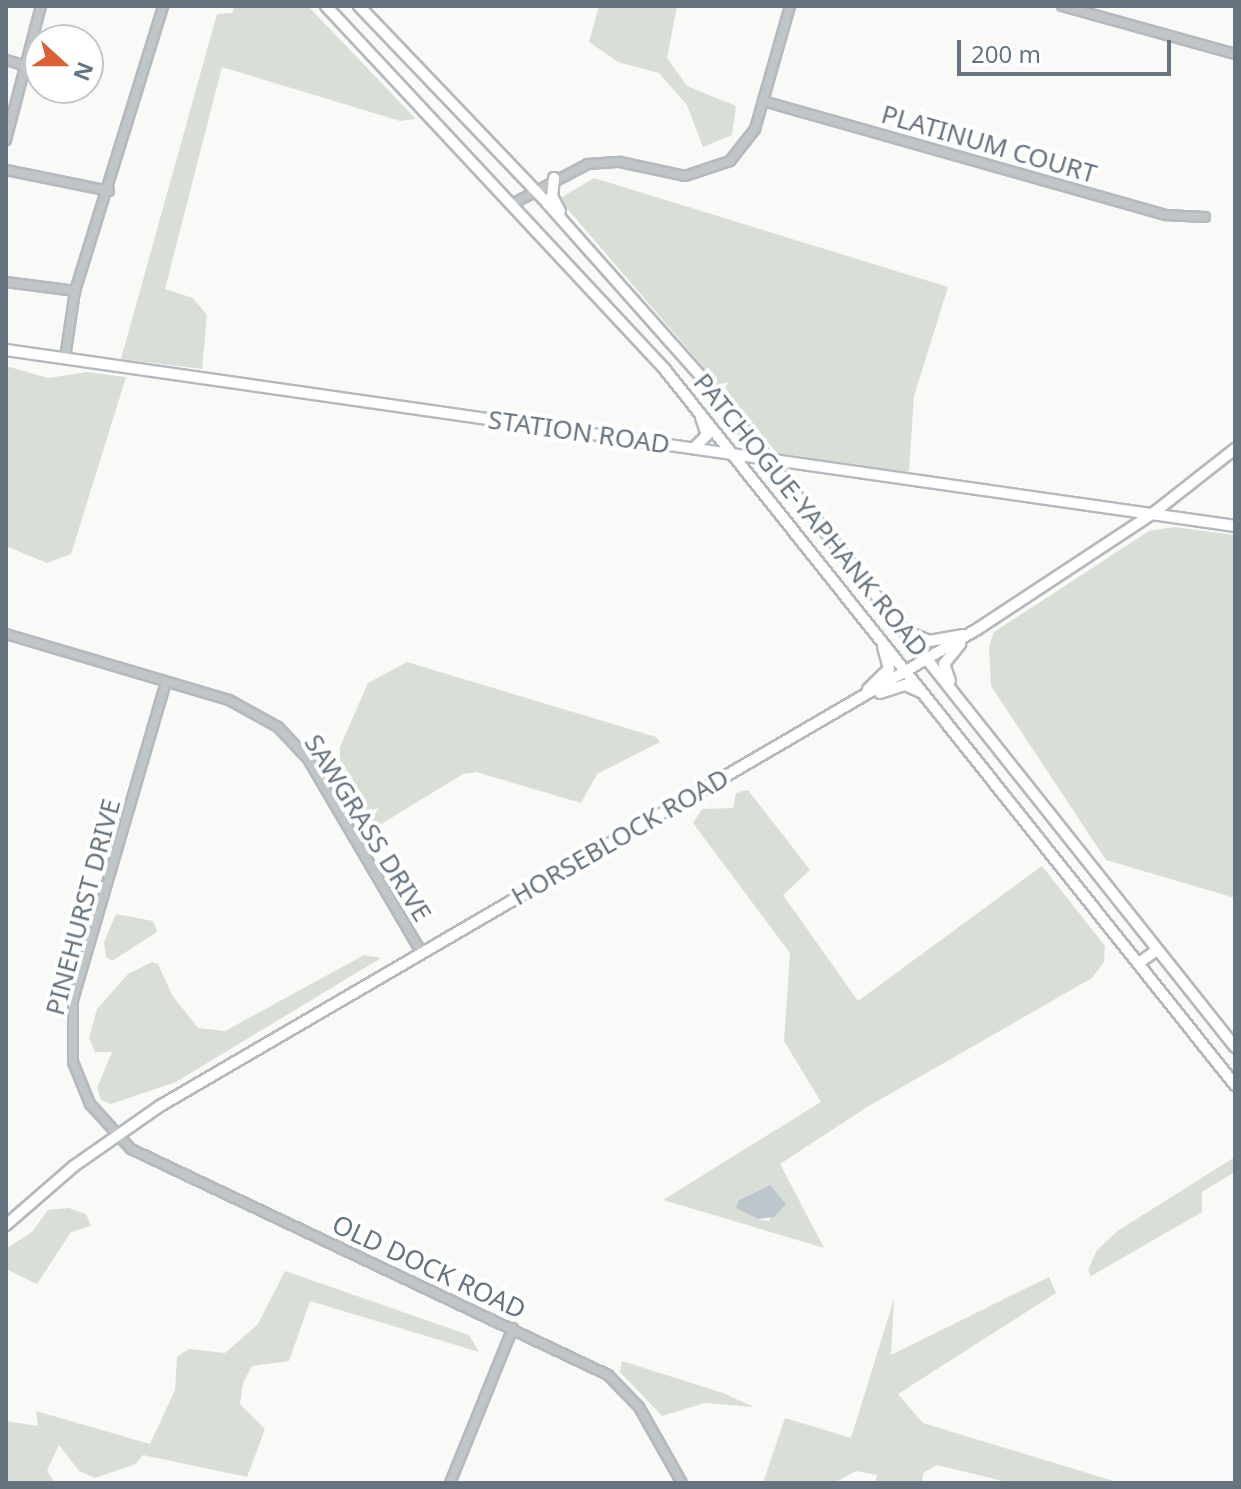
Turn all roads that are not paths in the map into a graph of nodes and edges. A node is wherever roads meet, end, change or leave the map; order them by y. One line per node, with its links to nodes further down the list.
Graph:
1 (163, 6): 13 (street)
2 (326, 6): 14 (main road, PATCHOGUE-YAPHANK ROAD)
3 (359, 6): 12 (main road, PATCHOGUE-YAPHANK ROAD)
4 (790, 6): 8 (street)
5 (1062, 6): 6 (street)
6 (1235, 54)
7 (24, 77): 9 (street)
8 (763, 101): 11 (street); 15 (street, PLATINUM COURT)
9 (6, 140)
10 (6, 170): 13 (street)
11 (554, 178): 12 (street); 16 (main road)
12 (534, 189): 14 (street); 16 (main road, PATCHOGUE-YAPHANK ROAD)
13 (109, 191): 18 (street)
14 (514, 203): 21 (main road, PATCHOGUE-YAPHANK ROAD)
15 (1205, 217)
16 (576, 236): 25 (main road, PATCHOGUE-YAPHANK ROAD)
17 (6, 282): 18 (street)
18 (75, 291): 20 (street)
19 (6, 350): 20 (main road, STATION ROAD)
20 (65, 358): 22 (main road, STATION ROAD)
21 (685, 393): 22 (main road); 24 (main road, PATCHOGUE-YAPHANK ROAD)
22 (694, 448): 24 (main road, STATION ROAD)
23 (1235, 449): 28 (main road, HORSEBLOCK ROAD)
24 (735, 454): 25 (main road, STATION ROAD); 31 (main road, PATCHOGUE-YAPHANK ROAD)
25 (768, 458): 26 (main road, STATION ROAD); 27 (main road, PATCHOGUE-YAPHANK ROAD)
26 (805, 463): 27 (main road); 28 (main road, STATION ROAD)
27 (800, 499): 30 (main road, PATCHOGUE-YAPHANK ROAD)
28 (1152, 514): 29 (main road, STATION ROAD); 33 (main road, HORSEBLOCK ROAD)
29 (1235, 526)
30 (899, 624): 33 (main road); 34 (main road, PATCHOGUE-YAPHANK ROAD)
31 (870, 625): 35 (main road, PATCHOGUE-YAPHANK ROAD); 38 (main road)
32 (6, 634): 36 (street, SAWGRASS DRIVE)
33 (969, 634): 34 (main road, HORSEBLOCK ROAD); 39 (main road)
34 (927, 659): 35 (main road, HORSEBLOCK ROAD); 39 (main road, PATCHOGUE-YAPHANK ROAD)
35 (907, 671): 37 (main road, PATCHOGUE-YAPHANK ROAD); 38 (main road, HORSEBLOCK ROAD)
36 (166, 682): 41 (street, SAWGRASS DRIVE); 45 (street, PINEHURST DRIVE)
37 (926, 695): 38 (main road); 42 (main road, PATCHOGUE-YAPHANK ROAD)
38 (853, 703): 41 (main road, HORSEBLOCK ROAD)
39 (962, 704): 40 (main road, PATCHOGUE-YAPHANK ROAD)
40 (1157, 950): 42 (main road); 43 (main road, PATCHOGUE-YAPHANK ROAD)
41 (422, 953): 45 (main road, HORSEBLOCK ROAD)
42 (1139, 963): 44 (main road, PATCHOGUE-YAPHANK ROAD)
43 (1235, 1047)
44 (1235, 1085)
45 (114, 1136): 46 (main road, HORSEBLOCK ROAD); 47 (street, OLD DOCK ROAD)
46 (6, 1225)
47 (513, 1328): 48 (street); 49 (street, OLD DOCK ROAD)
48 (450, 1483)
49 (682, 1483)

